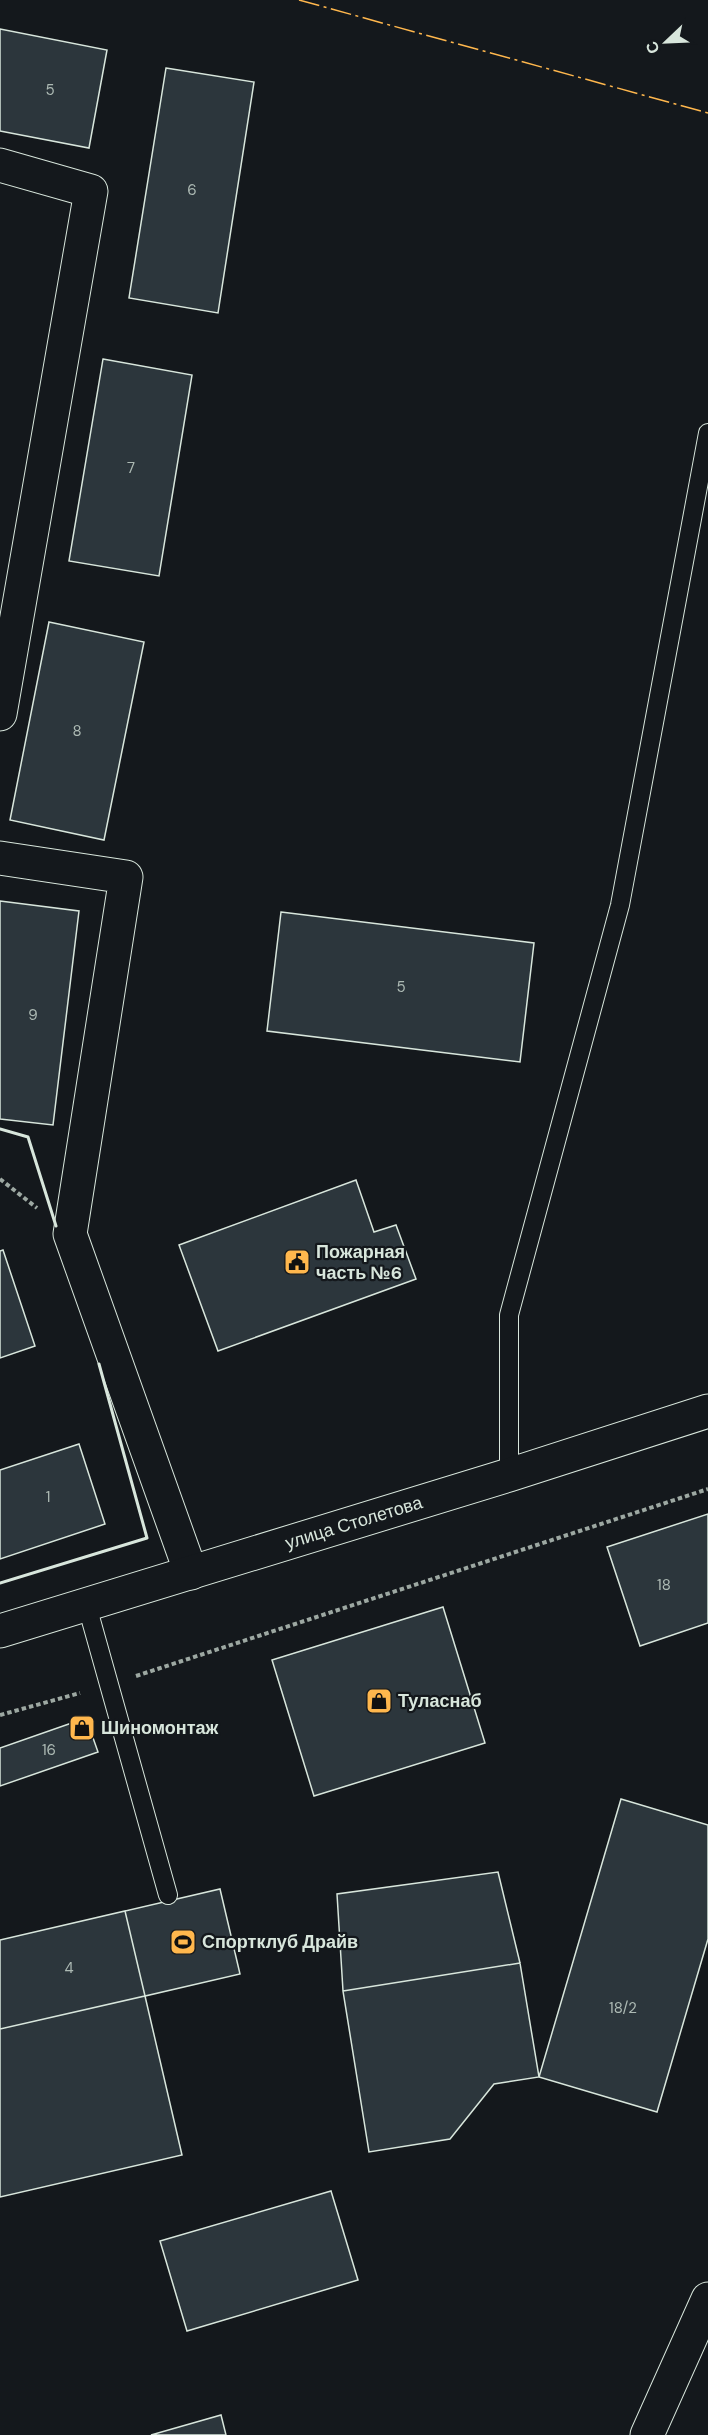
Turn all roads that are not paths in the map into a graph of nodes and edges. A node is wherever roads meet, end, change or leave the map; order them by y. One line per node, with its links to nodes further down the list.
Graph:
1 (0, 165): 3 (street)
2 (708, 433): 6 (lane)
3 (0, 714)
4 (0, 858): 7 (street)
5 (708, 1411): 6 (street, улица Столетова)
6 (509, 1475): 7 (street, улица Столетова)
7 (191, 1573): 8 (street, улица Столетова)
8 (87, 1606): 9 (street, улица Столетова); 10 (lane)
9 (0, 1631)
10 (168, 1895)
11 (708, 2299): 12 (street)
12 (647, 2435)

